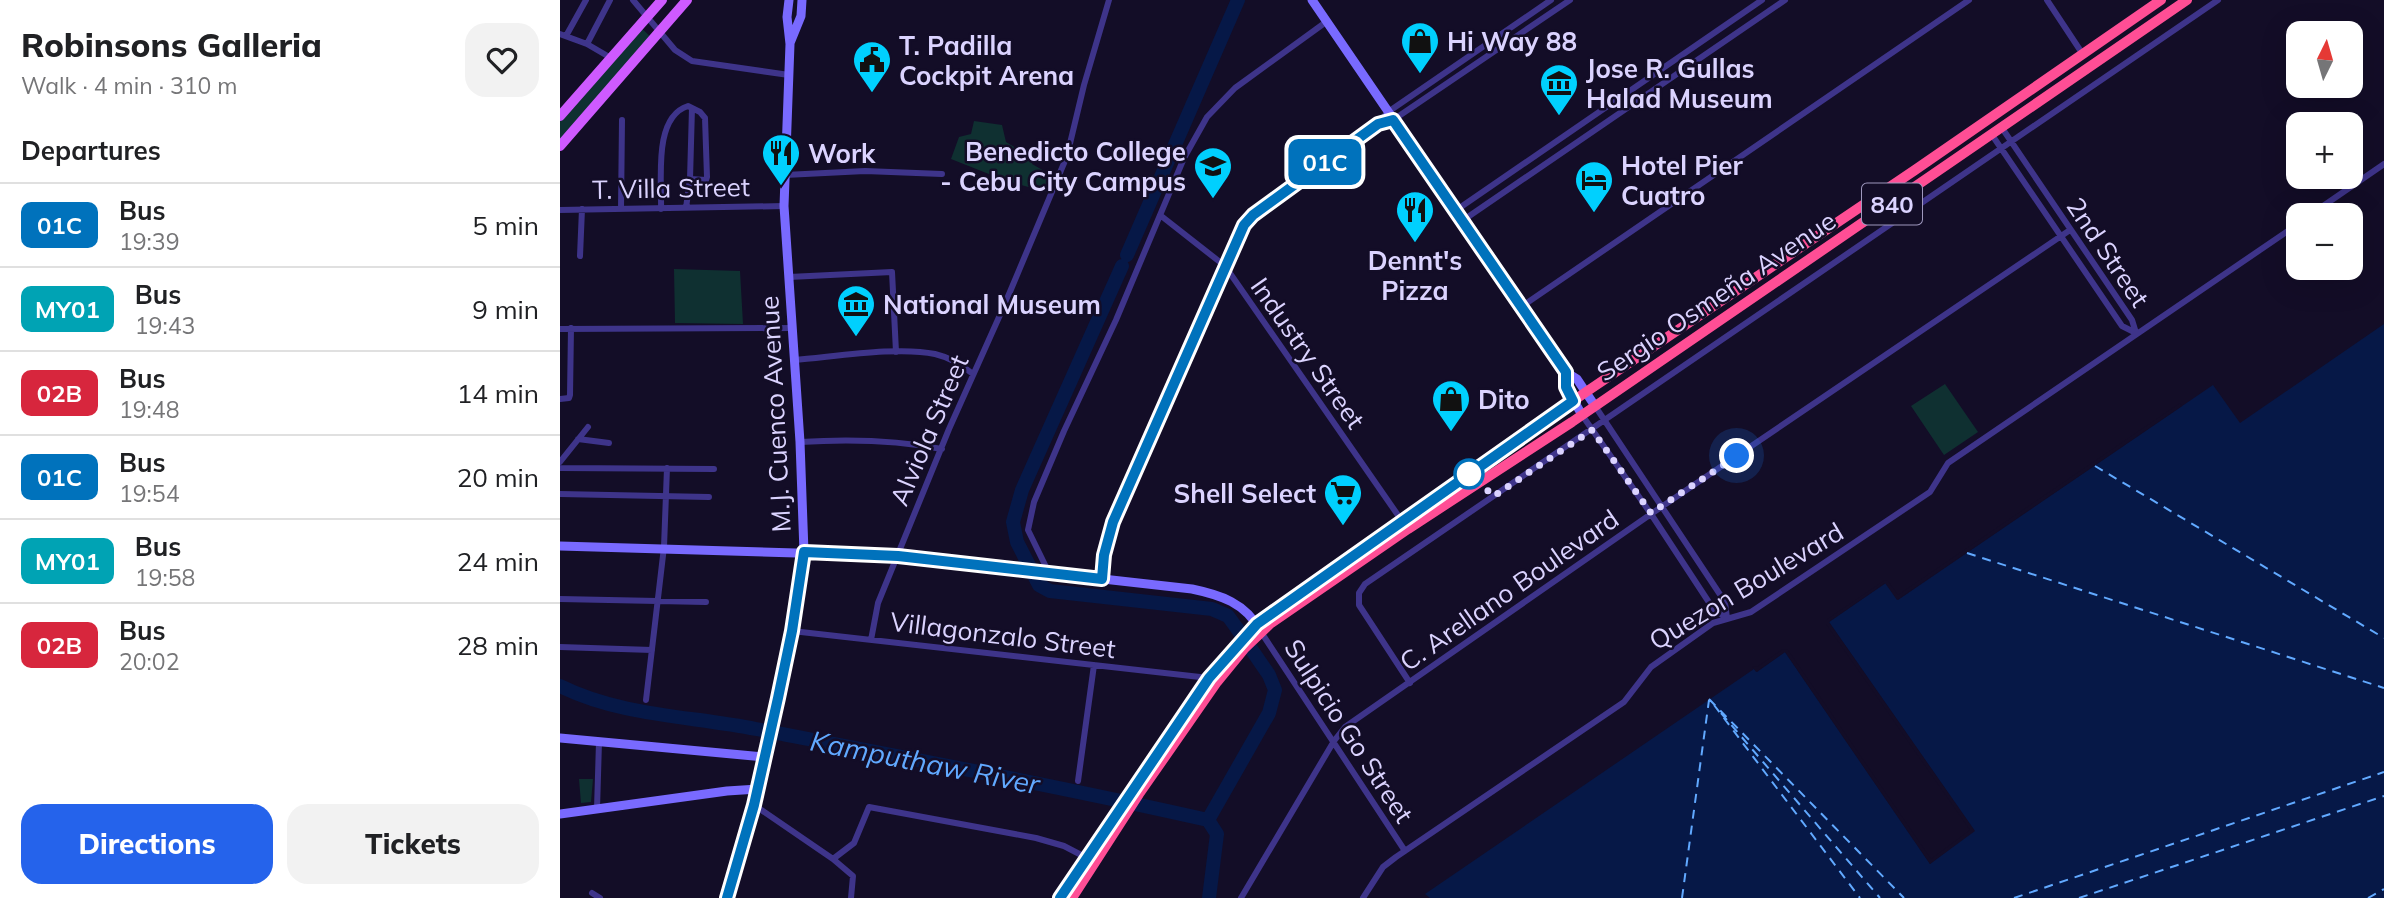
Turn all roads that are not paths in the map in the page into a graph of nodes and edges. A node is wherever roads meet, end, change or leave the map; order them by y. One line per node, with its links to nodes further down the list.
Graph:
1 (586, 0): 24 (street)
2 (610, 0): 25 (street)
3 (633, 0): 20 (street)
4 (662, 0): 20 (main road)
5 (687, 0): 23 (main road)
6 (789, 0): 26 (main road, M.J. Cuenco Avenue)
7 (802, 0): 26 (main road, M.J. Cuenco Avenue)
8 (1109, 0): 71 (street, Alviola Street)
9 (1312, 0): 22 (main road)
10 (1551, 0): 35 (street)
11 (1570, 0): 19 (street)
12 (1762, 0): 27 (street)
13 (1784, 0): 30 (street)
14 (1969, 0): 63 (street)
15 (2047, 0): 28 (street)
16 (2161, 0): 28 (highway, Sergio Osmeña Avenue / 840)
17 (2218, 0): 21 (street)
18 (2185, 1): 21 (street); 38 (highway, Sergio Osmeña Avenue / 840)
19 (1559, 3): 35 (street)
20 (648, 16): 23 (street); 29 (main road)
21 (2193, 16): 40 (street)
22 (1326, 22): 35 (main road); 55 (street)
23 (659, 32): 31 (street); 41 (main road)
24 (563, 35): 25 (street)
25 (587, 44): 29 (street)
26 (790, 44): 31 (main road, M.J. Cuenco Avenue)
27 (1686, 52): 30 (street); 33 (street)
28 (2082, 53): 72 (highway, Sergio Osmeña Avenue / 840)
29 (611, 58): 34 (main road)
30 (1692, 63): 37 (street)
31 (789, 75): 45 (main road, M.J. Cuenco Avenue)
32 (692, 108): 46 (street); 46 (street); 52 (street)
33 (1596, 114): 37 (street); 54 (street)
34 (560, 116)
35 (1390, 116): 54 (main road); 61 (street)
36 (622, 120): 51 (street)
37 (1603, 124): 56 (street)
38 (2002, 128): 39 (highway, Sergio Osmeña Avenue / 840); 40 (street, 2nd Street)
39 (1992, 135): 42 (street, 2nd Street); 75 (highway, Sergio Osmeña Avenue / 840)
40 (2011, 141): 42 (street); 57 (street, 2nd Street)
41 (560, 146)
42 (2001, 148): 59 (street, 2nd Street); 77 (street)
43 (2384, 164): 47 (street)
44 (942, 174): 45 (street)
45 (785, 175): 48 (main road, M.J. Cuenco Avenue)
46 (690, 179): 49 (street)
47 (2327, 203)
48 (784, 206): 49 (street, T. Villa Street); 62 (main road, M.J. Cuenco Avenue)
49 (686, 208): 52 (street, T. Villa Street)
50 (582, 209): 51 (street, T. Villa Street); 53 (street, T. Villa Street); 60 (street)
51 (621, 209): 52 (street, T. Villa Street)
52 (661, 209)
53 (560, 210)
54 (1455, 211): 56 (main road)
55 (1160, 215): 61 (street, Industry Street); 98 (street)
56 (1462, 221): 63 (main road)
57 (2070, 230): 59 (street, C. Arellano Boulevard); 67 (street, 2nd Street)
58 (2286, 232): 67 (street, Quezon Boulevard)
59 (2060, 237): 67 (street, 2nd Street); 91 (street, C. Arellano Boulevard)
60 (580, 256)
61 (1225, 266): 93 (street, Industry Street); 99 (street)
62 (789, 277): 66 (main road, M.J. Cuenco Avenue); 68 (street)
63 (1521, 307): 70 (main road)
64 (560, 328): 65 (street)
65 (571, 328): 66 (street); 73 (street)
66 (792, 328): 69 (main road, M.J. Cuenco Avenue)
67 (2136, 333): 103 (street, Quezon Boulevard)
68 (896, 352): 69 (street); 71 (street)
69 (794, 360): 81 (main road, M.J. Cuenco Avenue)
70 (1566, 372): 72 (main road); 74 (main road)
71 (973, 374): 83 (street, Alviola Street)
72 (1586, 392): 74 (highway, Sergio Osmeña Avenue / 840); 75 (main road)
73 (560, 399)
74 (1573, 401): 76 (main road); 93 (highway, Sergio Osmeña Avenue / 840)
75 (1595, 406): 76 (highway, Sergio Osmeña Avenue / 840); 77 (street)
76 (1582, 415): 79 (street); 93 (highway, Sergio Osmeña Avenue / 840)
77 (1605, 421): 79 (street); 91 (street)
78 (588, 427): 80 (street)
79 (1592, 430): 92 (street); 112 (street)
80 (578, 439): 82 (street); 84 (street)
81 (800, 442): 83 (street); 96 (main road, M.J. Cuenco Avenue)
82 (609, 443)
83 (942, 449): 97 (street, Alviola Street)
84 (560, 462)
85 (560, 468): 86 (street)
86 (667, 468): 87 (street); 89 (street)
87 (714, 468)
88 (560, 494): 89 (street)
89 (667, 496): 90 (street); 95 (street)
90 (709, 496)
91 (1661, 507): 92 (street, C. Arellano Boulevard); 103 (street)
92 (1651, 513): 103 (street); 112 (street, C. Arellano Boulevard)
93 (1405, 525): 105 (highway, Sergio Osmeña Avenue / 840)
94 (560, 546): 95 (main road)
95 (664, 547): 96 (main road); 101 (street)
96 (804, 552): 97 (main road); 104 (main road, M.J. Cuenco Avenue)
97 (898, 556): 98 (main road); 106 (street, Alviola Street)
98 (1044, 572): 99 (main road)
99 (1102, 579): 105 (main road)
100 (560, 599): 101 (street)
101 (657, 601): 102 (street); 109 (street)
102 (706, 602)
103 (1727, 618): 125 (street, Quezon Boulevard)
104 (792, 631): 106 (street, Villagonzalo Street); 117 (main road, M.J. Cuenco Avenue)
105 (1255, 632): 107 (highway, Sergio Osmeña Avenue / 840); 115 (street, Sulpicio Go Street)
106 (871, 639): 110 (street, Villagonzalo Street)
107 (1242, 646): 111 (highway, Sergio Osmeña Avenue / 840); 120 (highway, Sergio Osmeña Avenue / 840)
108 (560, 647): 109 (street)
109 (652, 650): 113 (street)
110 (1094, 665): 111 (street, Villagonzalo Street); 118 (street)
111 (1209, 678): 120 (highway, Sergio Osmeña Avenue / 840)
112 (1409, 683): 115 (street, C. Arellano Boulevard)
113 (646, 700)
114 (560, 738): 116 (main road)
115 (1334, 741): 125 (street, Sulpicio Go Street); 134 (street, C. Arellano Boulevard)
116 (599, 742): 117 (main road); 122 (street)
117 (765, 757): 119 (main road, M.J. Cuenco Avenue)
118 (1078, 780)
119 (758, 789): 121 (main road, M.J. Cuenco Avenue); 122 (main road)
120 (1135, 792): 123 (highway, Sergio Osmeña Avenue / 840)
121 (754, 805): 127 (street); 130 (main road, M.J. Cuenco Avenue)
122 (597, 809): 124 (main road)
123 (1124, 809): 126 (highway, Sergio Osmeña Avenue / 840); 133 (highway, Sergio Osmeña Avenue / 840)
124 (560, 814)
125 (1405, 851): 135 (street, Quezon Boulevard)
126 (1087, 858): 127 (street); 132 (highway, Sergio Osmeña Avenue / 840)
127 (833, 859): 131 (street)
128 (592, 893): 129 (street)
129 (600, 898)
130 (727, 898)
131 (851, 898)
132 (1060, 898)
133 (1072, 898)
134 (1241, 898)
135 (1363, 898)

